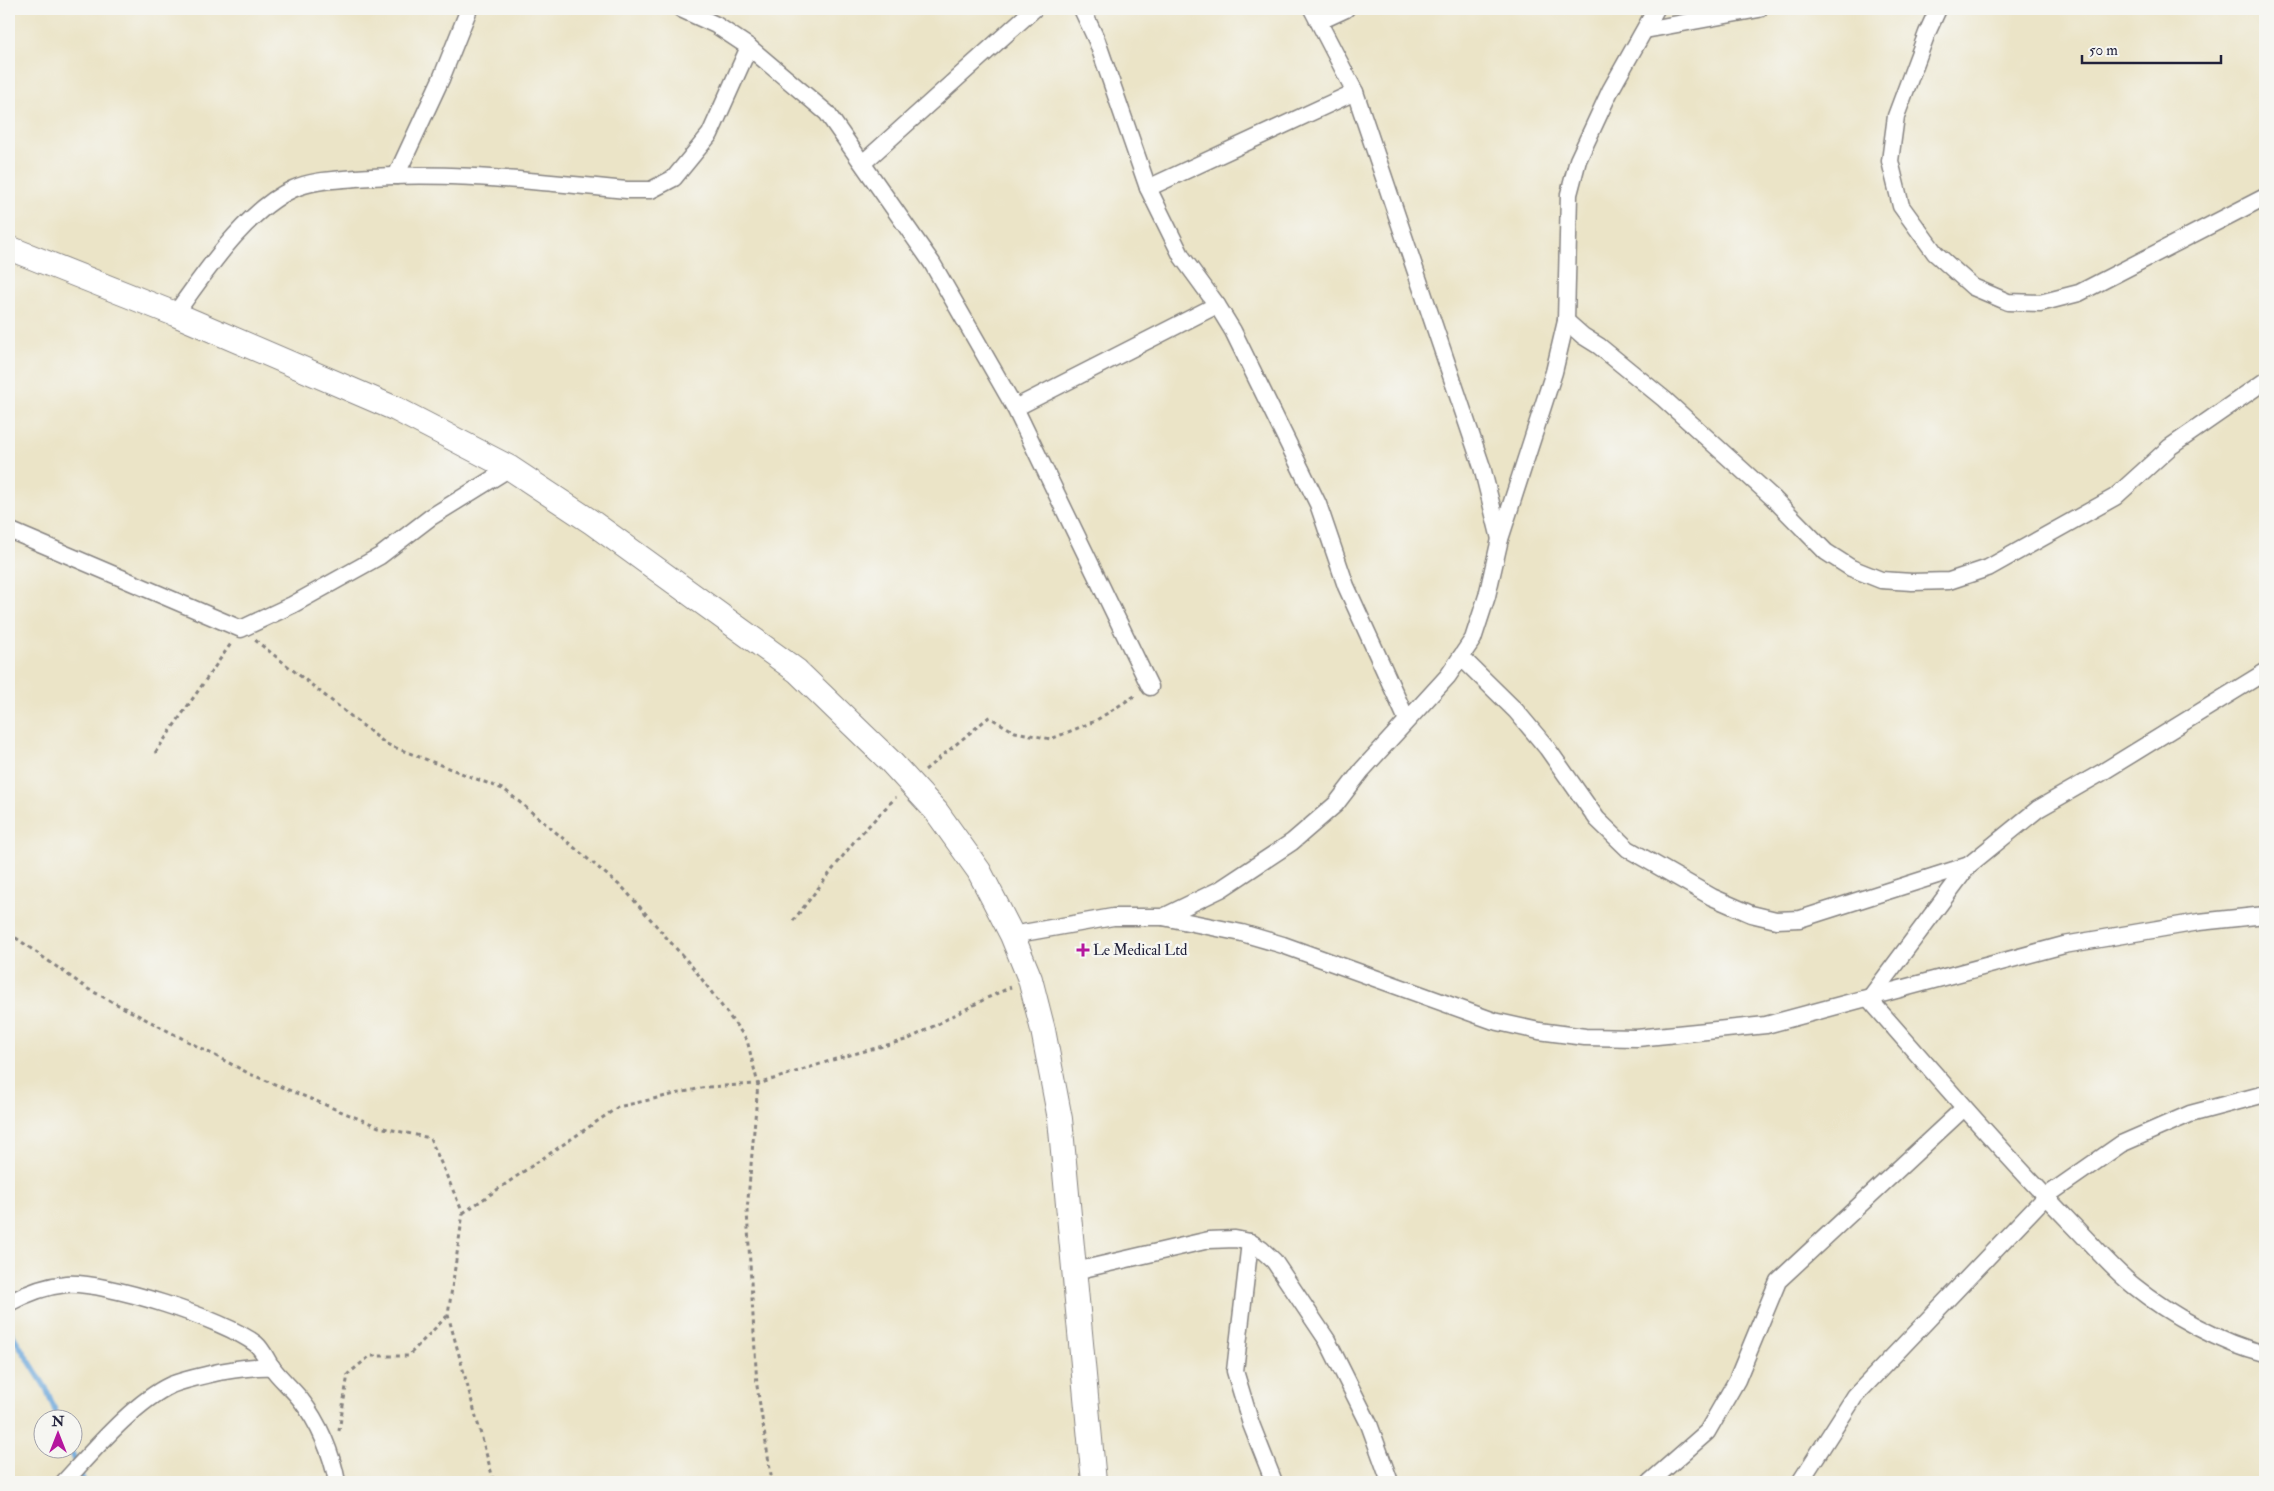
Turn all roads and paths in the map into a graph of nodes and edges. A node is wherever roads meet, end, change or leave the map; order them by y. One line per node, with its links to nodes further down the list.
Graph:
1 (469, 9): 14 (street)
2 (681, 9): 11 (street)
3 (1034, 9): 13 (street)
4 (1082, 9): 15 (street)
5 (1346, 9): 9 (street)
6 (1656, 9): 10 (street)
7 (1759, 9): 10 (street)
8 (1938, 9): 16 (street)
9 (1316, 15): 12 (street)
10 (1645, 30): 20 (street)
11 (749, 47): 13 (street); 14 (street)
12 (1354, 92): 15 (street); 25 (street)
13 (863, 163): 22 (street)
14 (396, 176): 19 (street)
15 (1148, 188): 18 (street)
16 (2265, 197)
17 (9, 248): 19 (main road)
18 (1216, 305): 22 (street); 30 (street)
19 (175, 314): 23 (main road)
20 (1566, 321): 21 (street); 25 (street)
21 (2265, 381)
22 (1015, 408): 29 (street)
23 (510, 468): 26 (street); 32 (main road)
24 (9, 530): 26 (street)
25 (1500, 539): 27 (street)
26 (241, 629): 31 (path); 41 (path)
27 (1461, 657): 30 (street); 33 (street)
28 (2265, 672): 33 (street)
29 (1150, 687): 32 (path)
30 (1407, 720): 35 (street)
31 (155, 753)
32 (910, 782): 36 (path); 38 (main road)
33 (1968, 865): 40 (street)
34 (2265, 915): 40 (street)
35 (1163, 917): 38 (street); 40 (street)
36 (793, 921)
37 (9, 933): 45 (path)
38 (1012, 935): 39 (main road)
39 (1030, 979): 41 (path); 47 (main road)
40 (1869, 999): 43 (street)
41 (758, 1084): 45 (path); 56 (path)
42 (2265, 1094): 44 (street)
43 (1964, 1108): 44 (street); 60 (street)
44 (2045, 1197): 50 (street); 61 (street)
45 (463, 1213): 49 (path)
46 (1250, 1242): 47 (street); 58 (street); 59 (street)
47 (1074, 1272): 57 (main road)
48 (9, 1303): 51 (street)
49 (448, 1315): 52 (path); 55 (path)
50 (2265, 1354)
51 (272, 1367): 52 (street); 53 (street)
52 (334, 1464): 54 (street)
53 (64, 1482)
54 (337, 1482)
55 (494, 1482)
56 (772, 1482)
57 (1094, 1482)
58 (1274, 1482)
59 (1390, 1482)
60 (1650, 1482)
61 (1800, 1482)

